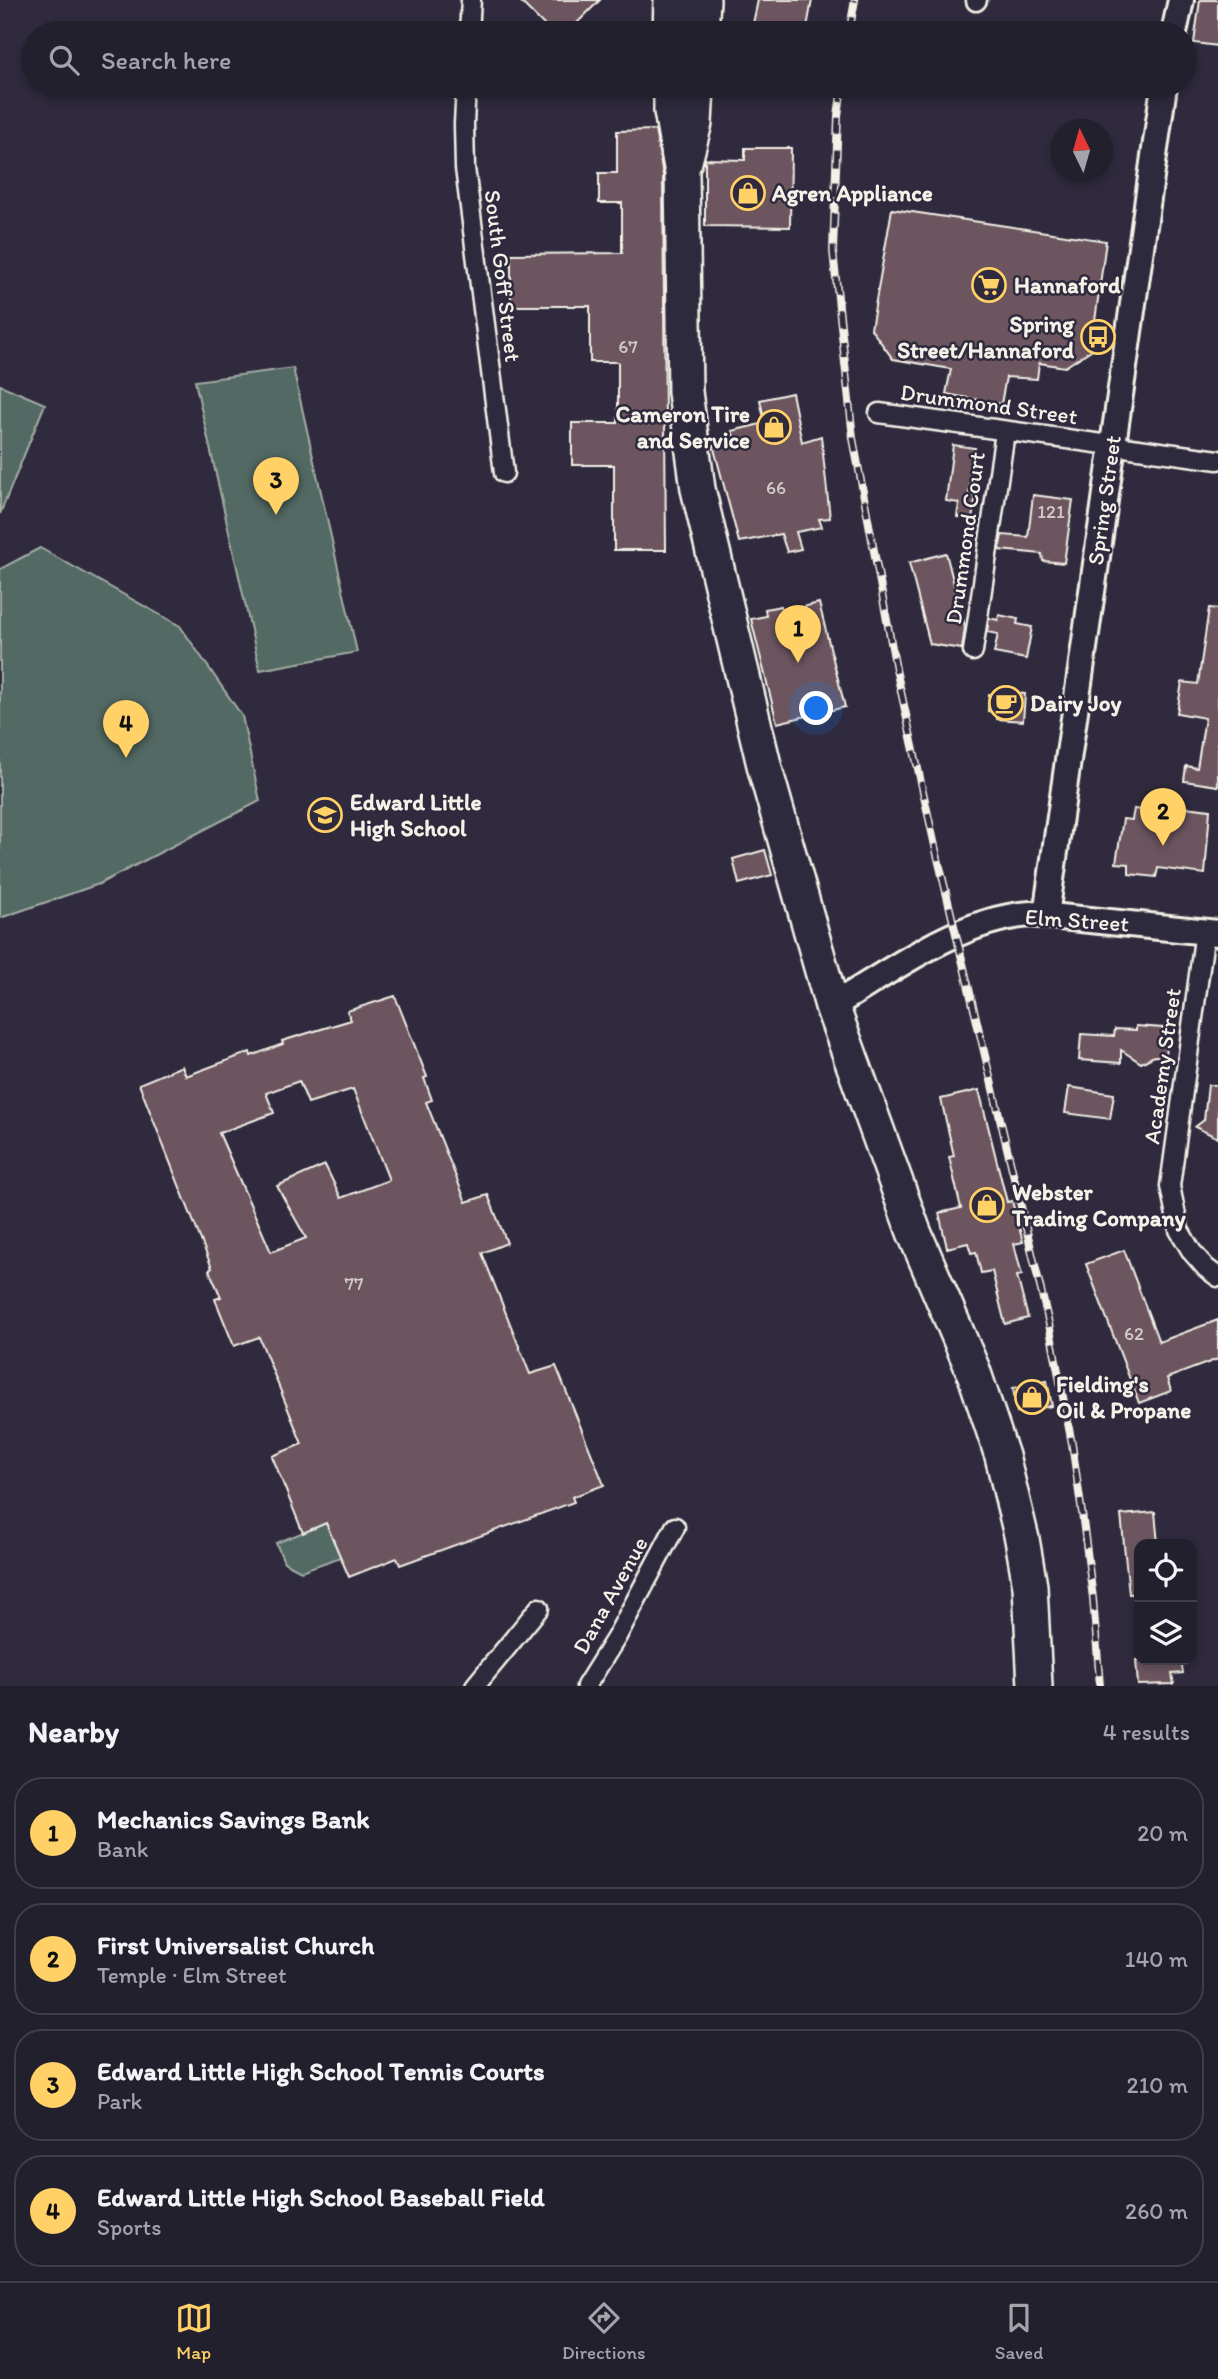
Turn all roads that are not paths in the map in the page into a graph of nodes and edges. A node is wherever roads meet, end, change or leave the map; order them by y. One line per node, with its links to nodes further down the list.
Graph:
1 (471, 0): 5 (street)
2 (671, 0): 6 (highway)
3 (703, 0): 7 (highway)
4 (1181, 0): 8 (street)
5 (470, 21)
6 (670, 21)
7 (702, 21)
8 (1177, 21)
9 (465, 98): 18 (street, South Goff Street)
10 (671, 98): 13 (highway)
11 (696, 98): 13 (highway)
12 (1162, 98): 16 (street, Spring Street)
13 (682, 173): 22 (highway)
14 (878, 413): 15 (street, Drummond Street)
15 (1005, 432): 16 (street, Drummond Street); 19 (street, Drummond Court)
16 (1112, 445): 17 (street, Drummond Street); 20 (street, Spring Street)
17 (1218, 460)
18 (505, 472)
19 (973, 651)
20 (1046, 915): 21 (street, Elm Street); 22 (street, Elm Street)
21 (1211, 932): 23 (street, Academy Street)
22 (832, 1006): 28 (highway)
23 (1218, 1277)
24 (675, 1527): 27 (street, Dana Avenue)
25 (539, 1608): 26 (street)
26 (475, 1686)
27 (586, 1686)
28 (1035, 1686)

